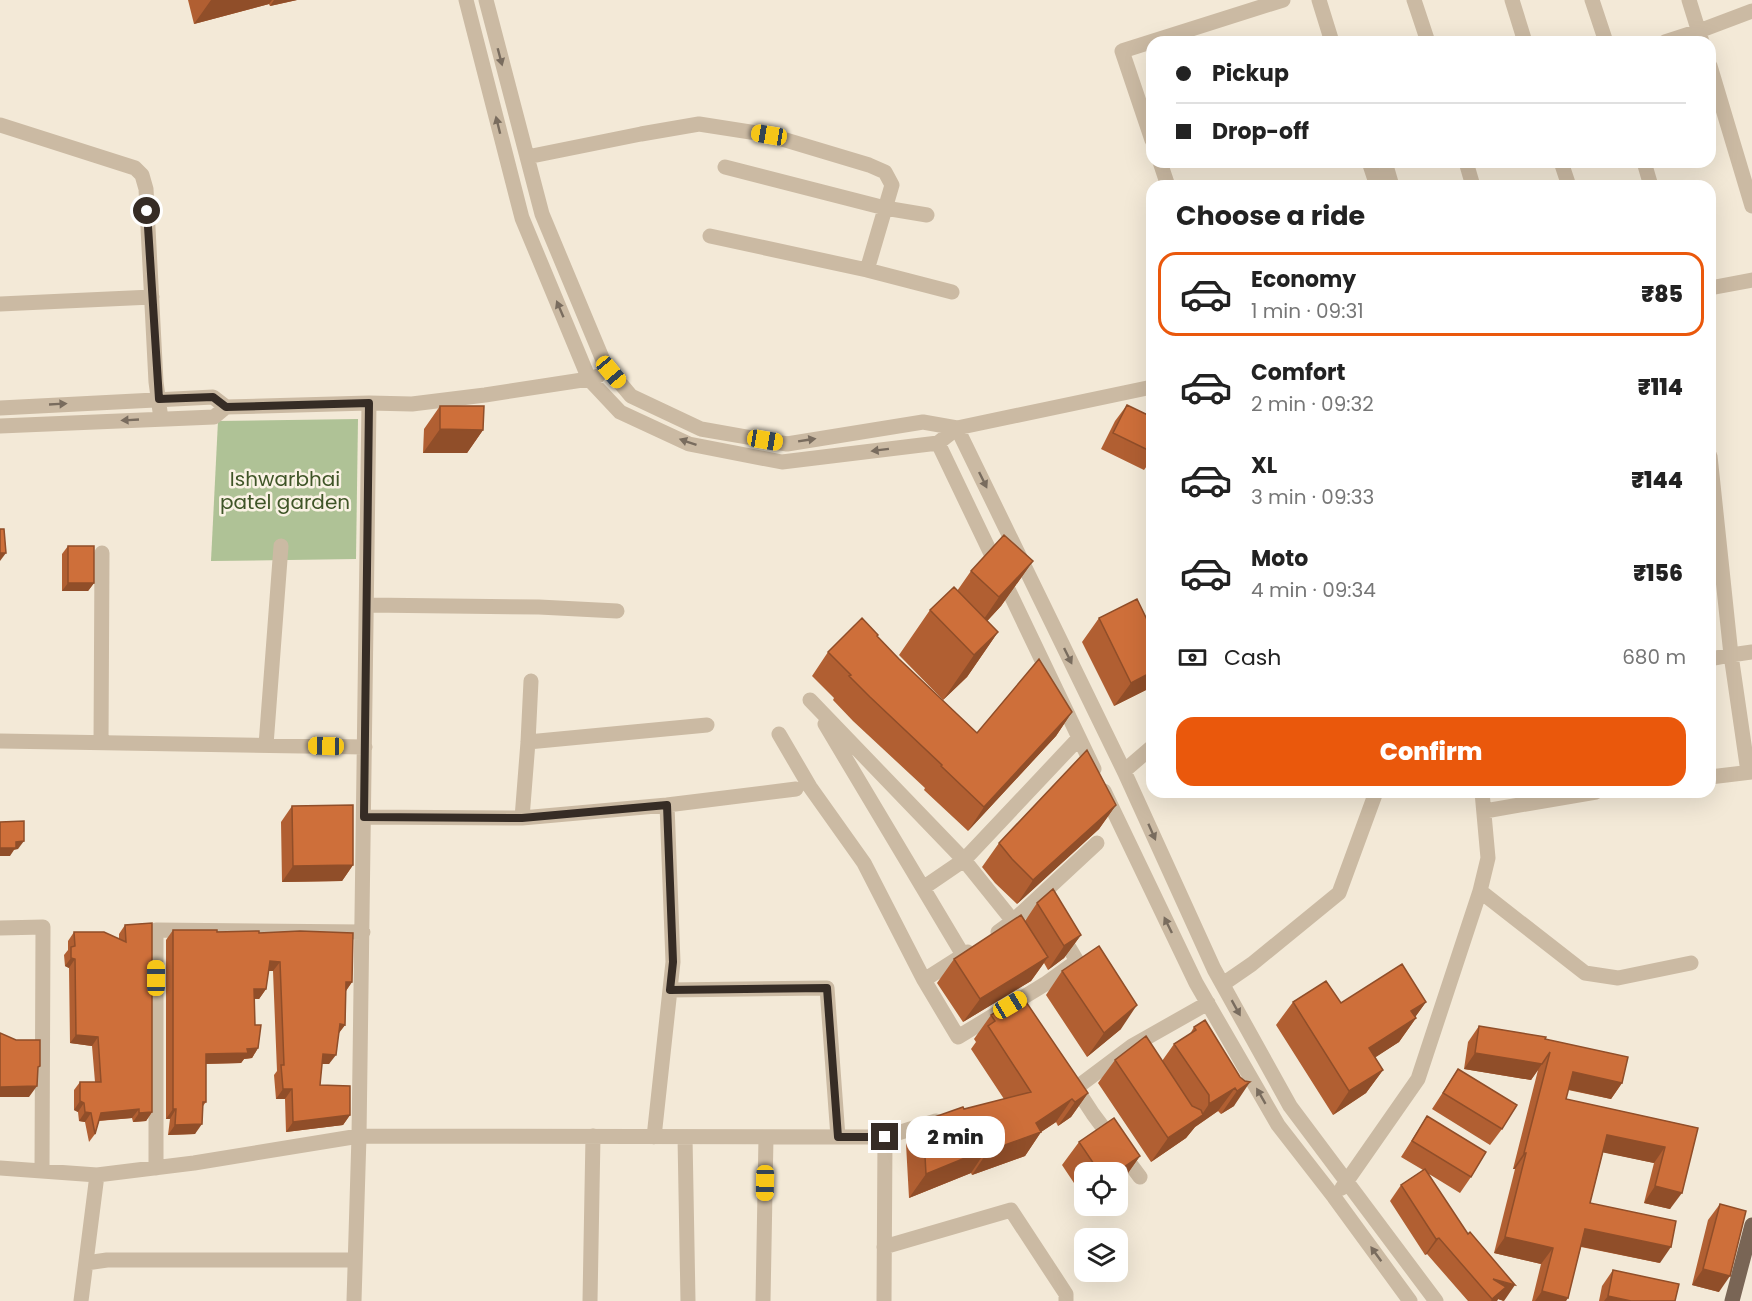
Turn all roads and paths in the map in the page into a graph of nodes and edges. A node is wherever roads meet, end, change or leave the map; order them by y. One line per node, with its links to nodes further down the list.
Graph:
1 (466, 0): 34 (street, one-way to 1)
2 (486, 0): 21 (street, one-way to 21)
3 (1282, 0): 10 (street)
4 (1319, 0): 11 (street)
5 (1414, 0): 12 (street)
6 (1512, 0): 13 (street)
7 (1592, 0): 14 (street)
8 (1689, 0): 15 (street)
9 (1752, 11): 16 (street)
10 (1169, 36)
11 (1330, 36)
12 (1426, 36)
13 (1523, 36)
14 (1604, 36)
15 (1701, 36)
16 (1703, 36)
17 (1146, 43): 19 (street)
18 (1716, 86): 23 (street)
19 (1146, 122)
20 (0, 125): 31 (street)
21 (526, 157): 24 (street); 33 (street)
22 (725, 167): 24 (street)
23 (1752, 206)
24 (885, 208): 25 (street); 27 (street)
25 (927, 214)
26 (710, 236): 27 (street)
27 (867, 270): 30 (street)
28 (1752, 280): 29 (street)
29 (1716, 287)
30 (952, 292)
31 (152, 297): 32 (street); 36 (street)
32 (0, 304)
33 (611, 372): 34 (street); 42 (street, one-way to 42)
34 (589, 379): 37 (street); 43 (street, one-way to 34)
35 (1146, 388): 42 (street)
36 (159, 399): 38 (street); 39 (street, one-way to 36); 40 (street)
37 (369, 403): 38 (street); 47 (street)
38 (226, 407): 40 (street)
39 (0, 408)
40 (161, 418): 41 (street, one-way to 41)
41 (0, 426)
42 (957, 428): 43 (street); 62 (street, one-way to 62)
43 (938, 443): 55 (street)
44 (1716, 527): 50 (street)
45 (281, 546): 59 (street)
46 (102, 553): 58 (street)
47 (368, 606): 48 (street); 60 (street)
48 (617, 611)
49 (1752, 652): 50 (street)
50 (1731, 655): 51 (street); 63 (street)
51 (1716, 658)
52 (531, 681): 57 (street)
53 (707, 725): 57 (street)
54 (779, 734): 83 (street)
55 (1079, 738): 74 (street); 86 (street, one-way to 55)
56 (0, 741): 58 (street)
57 (528, 742): 72 (street)
58 (101, 743): 59 (street)
59 (266, 745): 60 (street)
60 (365, 747): 71 (street)
61 (1146, 752): 62 (street)
62 (1124, 771): 84 (street, one-way to 84)
63 (1750, 772): 64 (street)
64 (1716, 776)
65 (796, 789): 69 (street)
66 (1374, 798): 84 (street)
67 (1483, 798): 70 (street)
68 (1561, 798): 70 (street)
69 (667, 805): 72 (street); 85 (street)
70 (1485, 811): 76 (street)
71 (364, 817): 72 (street); 80 (street)
72 (522, 818)
73 (1097, 843): 77 (street)
74 (964, 860): 75 (street); 75 (street); 78 (street)
75 (923, 888): 81 (street)
76 (1480, 891): 82 (street); 100 (street)
77 (1039, 897): 78 (street); 83 (street)
78 (1012, 927): 81 (street)
79 (0, 928): 97 (street)
80 (363, 932): 88 (street); 96 (street)
81 (963, 956): 83 (street)
82 (1691, 963)
83 (924, 980)
84 (1222, 984): 100 (street, one-way to 100)
85 (670, 990): 90 (street); 93 (street)
86 (1208, 1003): 99 (street); 101 (street, one-way to 86)
87 (953, 1115): 94 (street)
88 (359, 1136): 89 (street); 96 (street); 104 (street)
89 (593, 1136): 90 (street); 108 (street)
90 (654, 1137): 91 (street)
91 (685, 1137): 92 (street); 109 (street)
92 (766, 1137): 93 (street); 110 (street)
93 (838, 1137): 94 (street)
94 (885, 1137): 103 (street)
95 (0, 1168): 97 (street)
96 (156, 1168): 98 (street)
97 (42, 1171): 98 (street)
98 (97, 1175): 105 (street)
99 (1140, 1177)
100 (1347, 1182): 101 (street); 114 (street)
101 (1334, 1197): 113 (street, one-way to 101)
102 (1752, 1225): 115 (main road)
103 (884, 1247): 111 (street); 112 (street)
104 (355, 1260): 105 (street); 107 (street)
105 (86, 1263): 106 (street)
106 (81, 1301)
107 (354, 1301)
108 (590, 1301)
109 (688, 1301)
110 (763, 1301)
111 (884, 1301)
112 (1066, 1301)
113 (1410, 1301)
114 (1436, 1301)
115 (1732, 1301)

